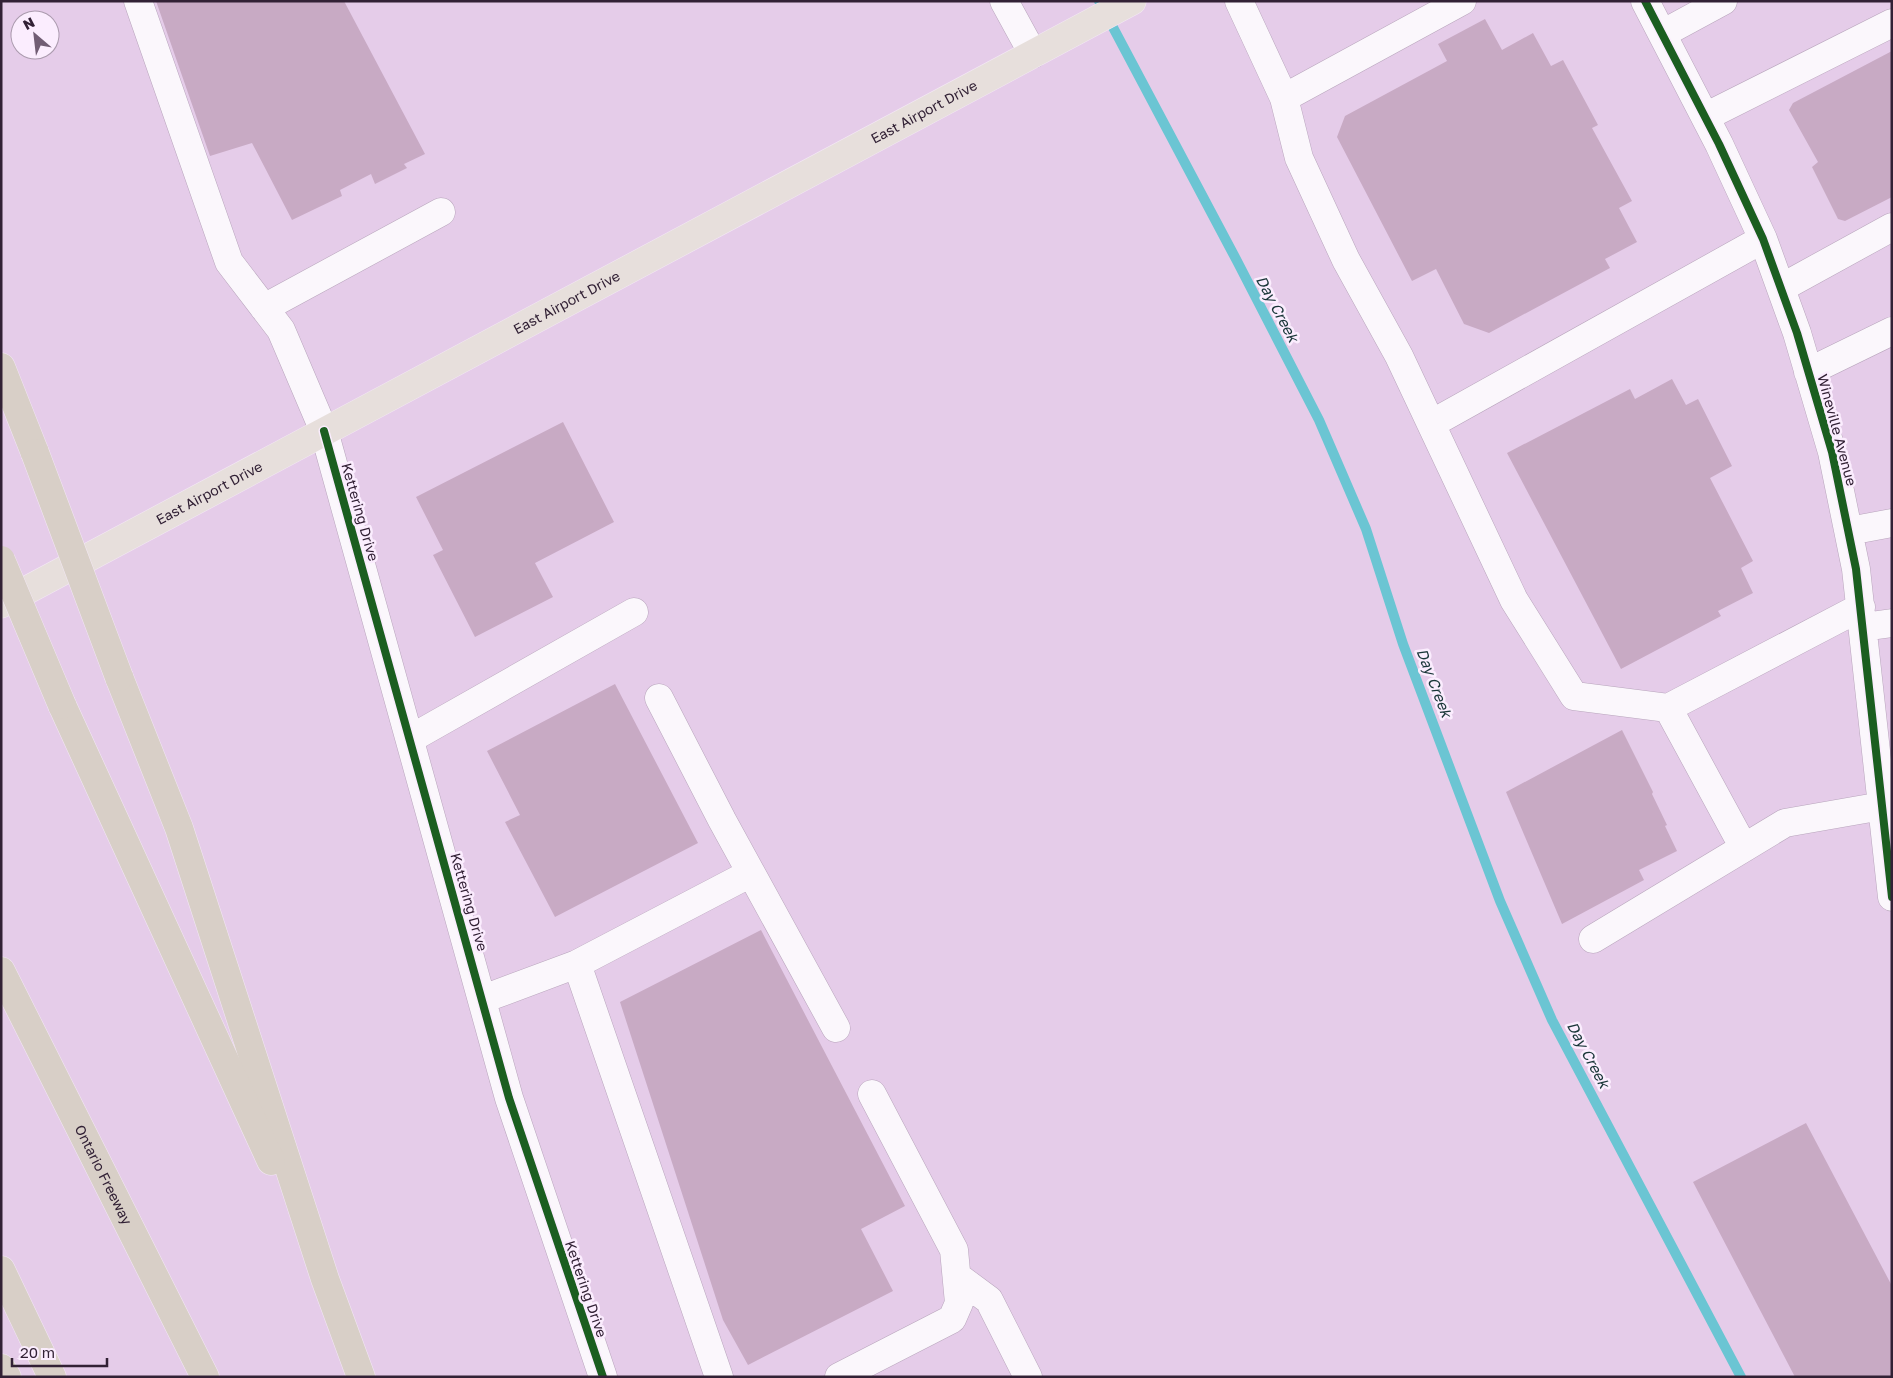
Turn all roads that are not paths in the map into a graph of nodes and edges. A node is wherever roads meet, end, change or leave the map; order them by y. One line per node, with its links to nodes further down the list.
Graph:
1 (138, 1): 17 (street, Kettering Drive)
2 (1004, 1): 10 (street)
3 (1132, 1): 10 (main road, East Airport Drive)
4 (1239, 1): 11 (street)
5 (1462, 1): 11 (street)
6 (1645, 1): 9 (street, Wineville Avenue)
7 (1723, 1): 9 (street)
8 (1892, 23): 12 (street)
9 (1662, 34): 12 (street, Wineville Avenue)
10 (1033, 54): 22 (main road, East Airport Drive)
11 (1284, 98): 21 (street)
12 (1705, 117): 15 (street, Wineville Avenue)
13 (441, 212): 17 (street)
14 (1892, 227): 16 (street)
15 (1763, 239): 16 (street, Wineville Avenue); 21 (street)
16 (1781, 288): 20 (street, Wineville Avenue)
17 (264, 308): 22 (street, Kettering Drive)
18 (1892, 331): 20 (street)
19 (1, 367): 45 (highway, bridge)
20 (1808, 372): 24 (street, Wineville Avenue)
21 (1431, 424): 31 (street)
22 (324, 431): 26 (main road, East Airport Drive); 32 (street, Kettering Drive)
23 (1892, 523): 24 (street)
24 (1849, 531): 28 (street, Wineville Avenue)
25 (1, 560): 45 (highway, bridge)
26 (1, 604)
27 (634, 612): 32 (street)
28 (1862, 617): 29 (street); 31 (street); 33 (street, Wineville Avenue)
29 (1892, 622)
30 (659, 698): 35 (street)
31 (1668, 708): 34 (street)
32 (410, 740): 40 (street, Kettering Drive)
33 (1882, 806): 34 (street); 36 (street, Wineville Avenue)
34 (1744, 848): 37 (street)
35 (751, 873): 38 (street); 41 (street)
36 (1892, 897)
37 (1593, 939)
38 (577, 964): 40 (street); 52 (street)
39 (1, 971): 49 (highway, Ontario Freeway)
40 (482, 999): 51 (street, Kettering Drive)
41 (836, 1028)
42 (872, 1094): 44 (street)
43 (1, 1270): 48 (highway)
44 (958, 1277): 53 (street); 54 (street)
45 (325, 1279): 50 (highway)
46 (1, 1368): 47 (highway)
47 (7, 1377)
48 (52, 1377)
49 (205, 1377)
50 (361, 1377)
51 (603, 1377)
52 (718, 1377)
53 (838, 1377)
54 (1028, 1377)

